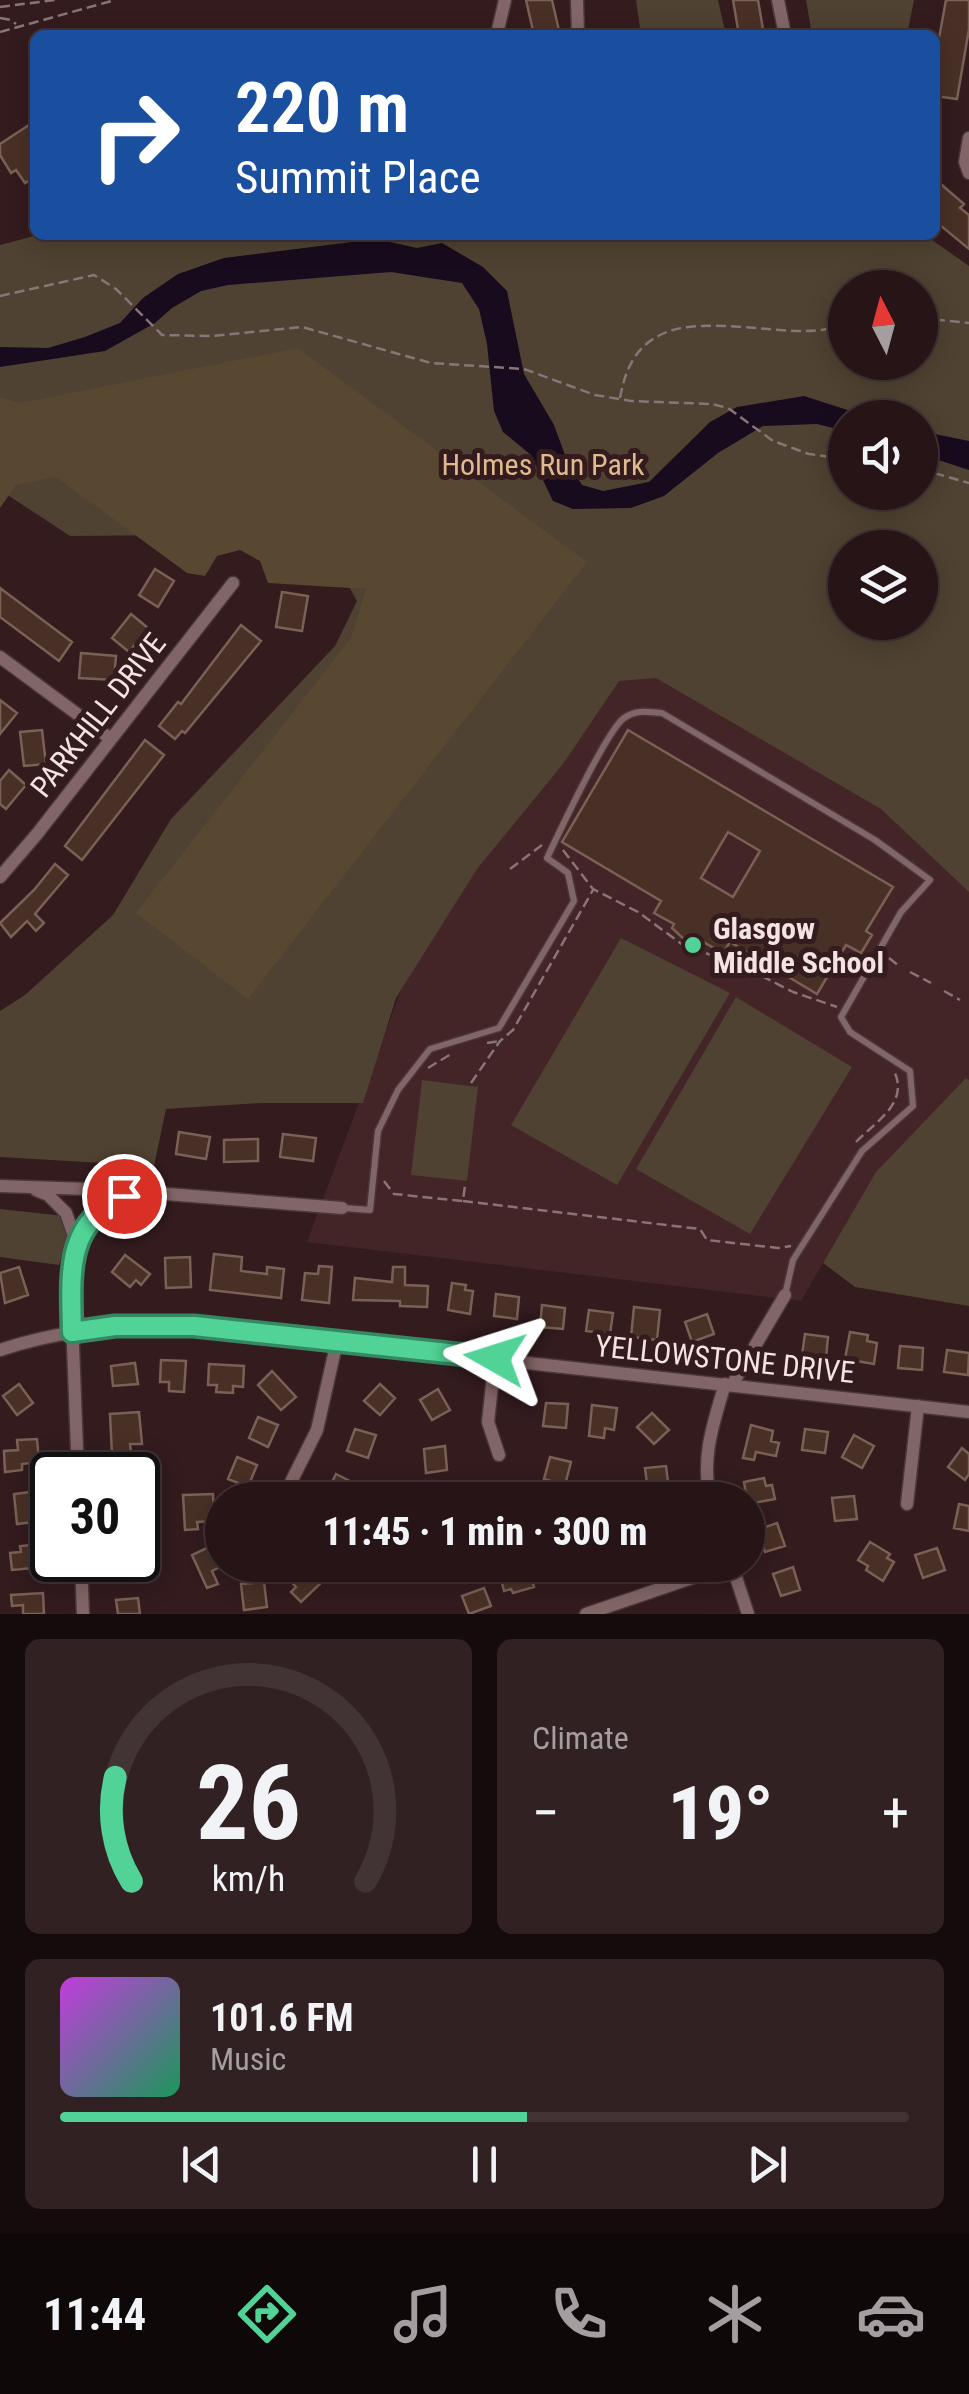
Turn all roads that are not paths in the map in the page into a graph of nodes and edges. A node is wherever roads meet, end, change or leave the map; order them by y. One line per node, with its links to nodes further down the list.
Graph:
1 (505, 0): 4 (street)
2 (577, 0): 5 (street)
3 (778, 0): 6 (street)
4 (498, 30)
5 (578, 30)
6 (784, 30)
7 (969, 138): 8 (street)
8 (969, 174)
9 (233, 583): 11 (street, PARKHILL DRIVE)
10 (0, 657): 11 (street)
11 (111, 739): 12 (street, PARKHILL DRIVE)
12 (0, 876)
13 (0, 1186): 14 (street)
14 (24, 1187): 15 (street); 17 (street)
15 (150, 1192): 16 (street); 17 (street)
16 (342, 1208): 18 (lane)
17 (74, 1253): 19 (street)
18 (785, 1295): 23 (street)
19 (72, 1332): 20 (street, YELLOWSTONE DRIVE); 21 (street, YELLOWSTONE DRIVE); 26 (street)
20 (337, 1341): 22 (street, YELLOWSTONE DRIVE); 28 (street)
21 (0, 1350)
22 (495, 1358): 23 (street, YELLOWSTONE DRIVE); 27 (street)
23 (729, 1385): 24 (street, YELLOWSTONE DRIVE); 29 (street)
24 (918, 1406): 25 (street, YELLOWSTONE DRIVE); 30 (street)
25 (969, 1412)
26 (77, 1452)
27 (499, 1455)
28 (291, 1482)
29 (708, 1482)
30 (907, 1504)
31 (82, 1582): 34 (street)
32 (681, 1582): 35 (street)
33 (737, 1582): 36 (street)
34 (83, 1614)
35 (586, 1614)
36 (748, 1614)

